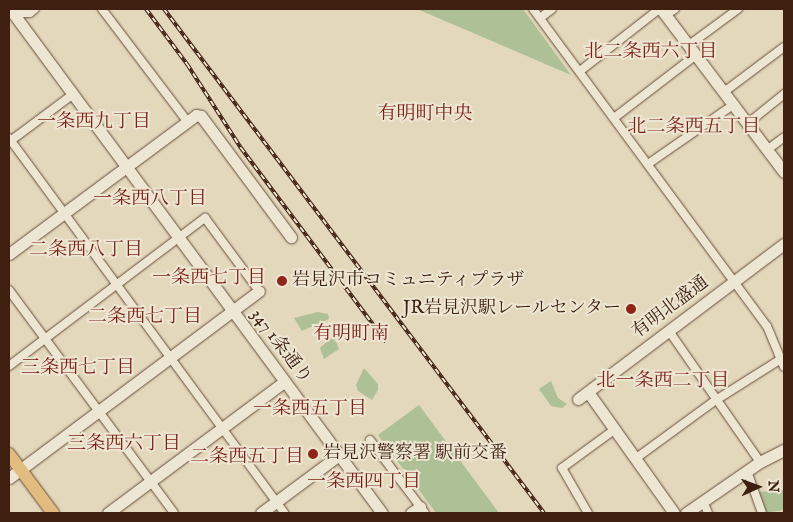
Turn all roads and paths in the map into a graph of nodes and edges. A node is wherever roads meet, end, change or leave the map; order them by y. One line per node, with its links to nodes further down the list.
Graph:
1 (35, 9): 7 (street)
2 (102, 9): 17 (street)
3 (533, 9): 8 (street)
4 (552, 9): 8 (street)
5 (738, 9): 10 (street)
6 (665, 10): 10 (street); 11 (street)
7 (14, 12): 14 (street, 347 1条通り)
8 (540, 18): 11 (street)
9 (784, 48): 12 (street)
10 (692, 50): 12 (street); 16 (street)
11 (580, 71): 16 (street)
12 (724, 92): 15 (street)
13 (784, 94): 18 (street)
14 (72, 95): 20 (street); 23 (street, 347 1条通り)
15 (733, 105): 18 (street); 22 (street)
16 (614, 118): 22 (street)
17 (187, 122): 23 (street); 26 (street)
18 (748, 124): 21 (street)
19 (784, 137): 21 (street)
20 (9, 140): 25 (street)
21 (768, 150): 24 (street)
22 (648, 164): 30 (street)
23 (124, 167): 25 (street); 27 (street, 347 1条通り)
24 (784, 172)
25 (64, 213): 29 (street); 31 (street)
26 (291, 237)
27 (178, 238): 31 (street); 33 (street); 34 (street, 347 1条通り)
28 (784, 244): 30 (street, 有明北盛通)
29 (9, 254)
30 (735, 281): 35 (street, 有明北盛通); 38 (street)
31 (118, 284): 36 (street); 37 (street)
32 (9, 290): 36 (street)
33 (258, 290): 34 (street)
34 (231, 311): 37 (street); 41 (street, 347 1条通り)
35 (669, 331): 42 (street, 有明北盛通); 44 (street)
36 (44, 338): 39 (street); 45 (street)
37 (171, 356): 45 (street); 46 (street)
38 (781, 359): 40 (street); 44 (street)
39 (9, 366)
40 (784, 367)
41 (284, 382): 46 (street); 51 (street, 347 1条通り)
42 (588, 392): 43 (street, 有明北盛通); 47 (street)
43 (578, 399)
44 (716, 400): 52 (street); 53 (street)
45 (97, 412): 54 (street); 57 (street)
46 (223, 427): 57 (street); 59 (street)
47 (614, 430): 52 (street); 67 (street)
48 (370, 440): 60 (street)
49 (784, 450): 53 (street)
50 (9, 454): 54 (main road)
51 (339, 455): 59 (street); 66 (street, 347 1条通り)
52 (634, 459): 68 (street)
53 (760, 462): 55 (street)
54 (20, 469): 56 (street); 61 (main road)
55 (747, 471): 58 (street); 71 (street)
56 (9, 478)
57 (151, 482): 62 (street); 63 (street)
58 (703, 501): 69 (street); 70 (street)
59 (276, 502): 64 (street); 65 (street)
60 (419, 511)
61 (53, 513)
62 (108, 513)
63 (174, 513)
64 (261, 513)
65 (284, 513)
66 (382, 513)
67 (588, 513)
68 (674, 513)
69 (686, 513)
70 (708, 513)
71 (762, 513)

